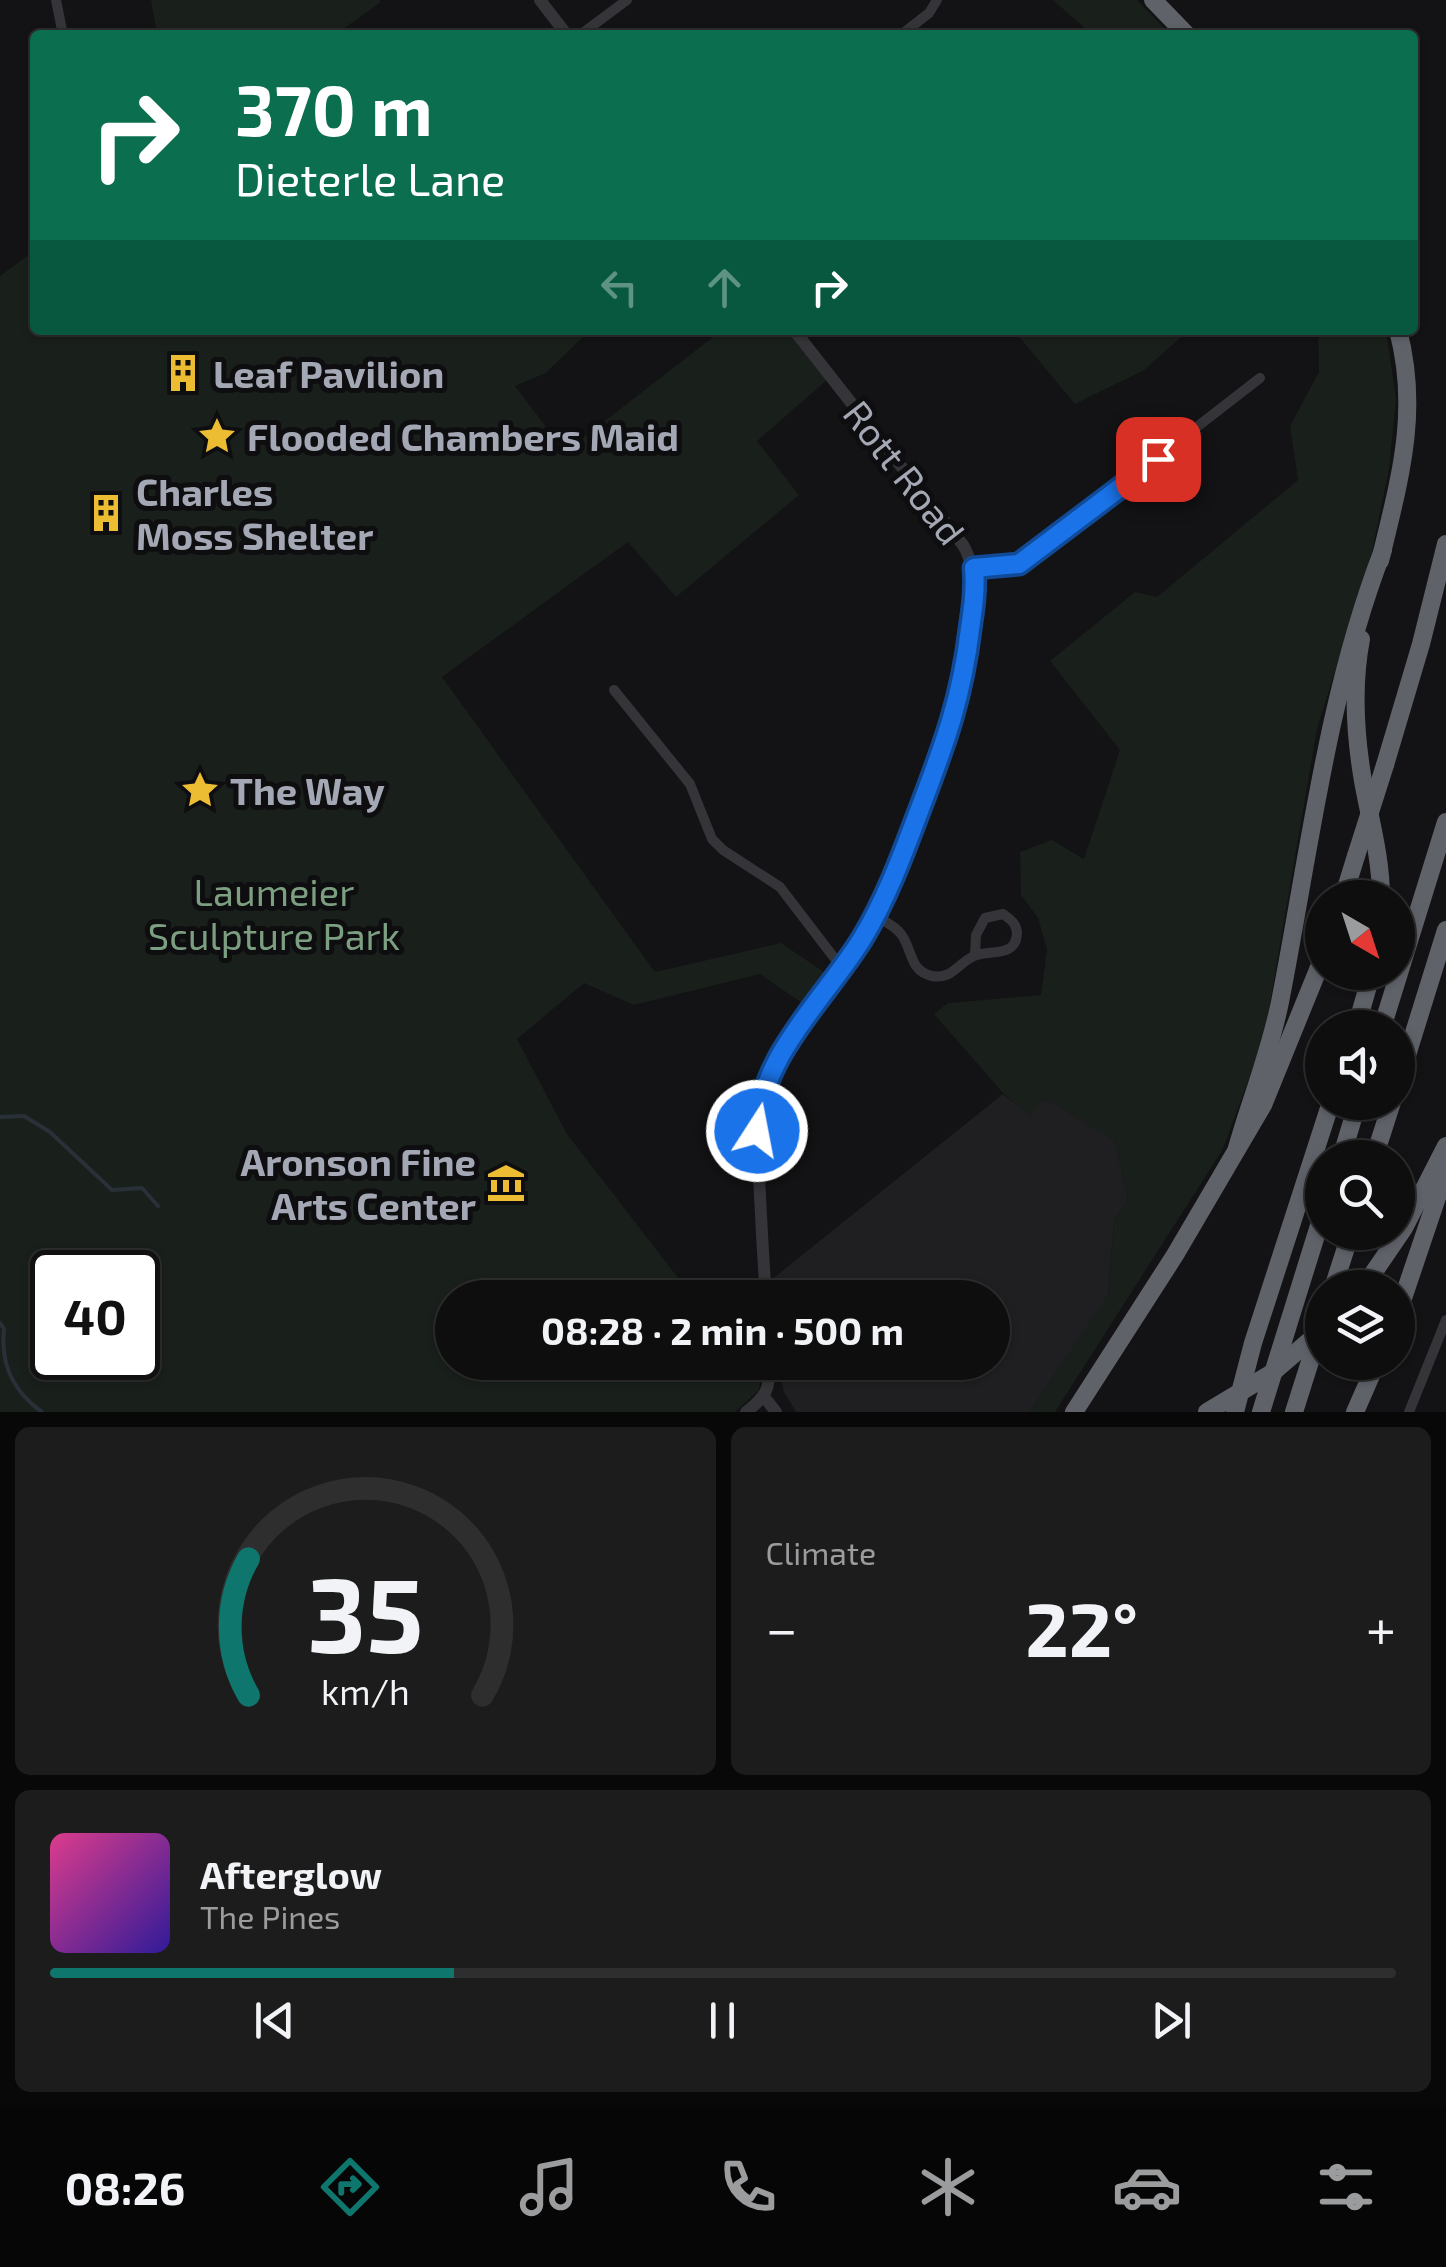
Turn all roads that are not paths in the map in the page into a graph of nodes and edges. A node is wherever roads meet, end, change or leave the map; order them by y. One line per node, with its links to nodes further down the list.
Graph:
1 (56, 0): 6 (street)
2 (540, 0): 7 (street)
3 (627, 0): 8 (street)
4 (937, 0): 9 (street)
5 (1153, 0): 10 (highway)
6 (62, 30)
7 (564, 30)
8 (587, 30)
9 (907, 30)
10 (1182, 30)
11 (798, 335): 16 (street, Rott Road)
12 (1399, 335): 15 (highway)
13 (1260, 378): 16 (street)
14 (1446, 544): 19 (highway, bridge)
15 (1383, 550): 20 (highway); 30 (highway)
16 (974, 568): 21 (street, Rott Road)
17 (614, 690): 24 (street)
18 (1446, 822): 26 (highway)
19 (1349, 880)
20 (1381, 880)
21 (875, 916): 23 (street); 24 (street, Rott Road)
22 (1446, 930): 27 (highway)
23 (975, 955): 23 (street)
24 (842, 968): 35 (street, Rott Road)
25 (1310, 990): 30 (highway)
26 (1388, 1010)
27 (1415, 1029)
28 (1325, 1120): 46 (highway)
29 (1446, 1146): 33 (highway)
30 (1237, 1148): 44 (highway)
31 (1446, 1171): 34 (highway)
32 (1311, 1250): 47 (highway)
33 (1376, 1270)
34 (1412, 1270)
35 (765, 1280)
36 (1446, 1320): 50 (street)
37 (1305, 1345): 45 (highway, bridge)
38 (1305, 1377): 48 (highway)
39 (770, 1380): 41 (street)
40 (1369, 1380): 49 (highway)
41 (764, 1398): 42 (street); 43 (street)
42 (746, 1412)
43 (776, 1412)
44 (1074, 1412)
45 (1207, 1412)
46 (1235, 1412)
47 (1261, 1412)
48 (1294, 1412)
49 (1355, 1412)
50 (1409, 1412)

